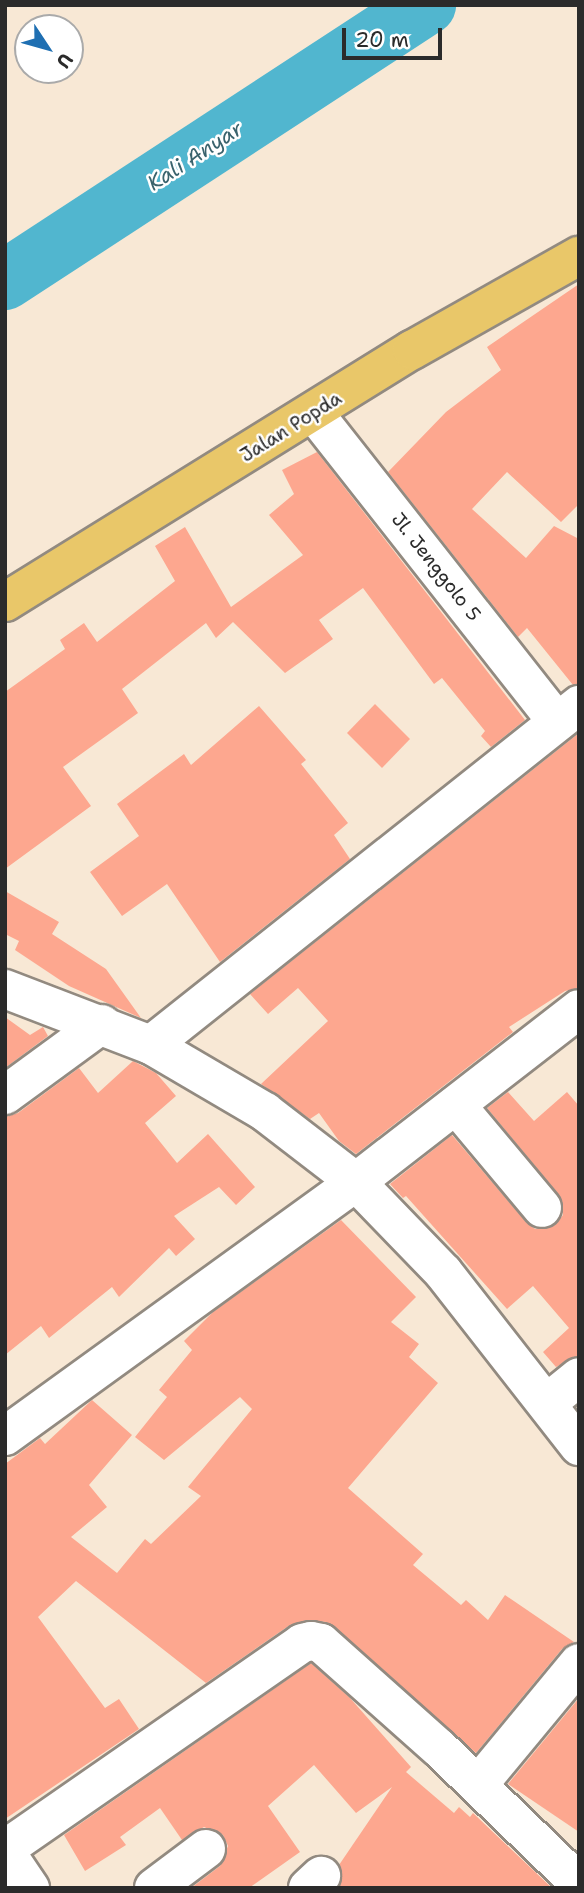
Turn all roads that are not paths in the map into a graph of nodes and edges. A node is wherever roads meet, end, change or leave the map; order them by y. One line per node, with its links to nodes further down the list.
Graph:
1 (579, 256): 2 (main road, Jalan Popda)
2 (314, 413): 3 (main road, Jalan Popda); 4 (street, Jl. Jenggolo 5)
3 (5, 602)
4 (568, 714): 8 (street)
5 (5, 989): 7 (street)
6 (579, 1009): 10 (street)
7 (102, 1024): 8 (street); 9 (street)
8 (151, 1045): 11 (street)
9 (5, 1095)
10 (456, 1105): 11 (street); 12 (street)
11 (356, 1182): 14 (street); 15 (street)
12 (542, 1208)
13 (579, 1377): 14 (street)
14 (547, 1403): 16 (street)
15 (5, 1436)
16 (579, 1446)
17 (579, 1663): 18 (street)
18 (478, 1785): 20 (street); 21 (street)
19 (206, 1849): 23 (street)
20 (5, 1850): 22 (street)
21 (579, 1883)
22 (30, 1888)
23 (154, 1888)

